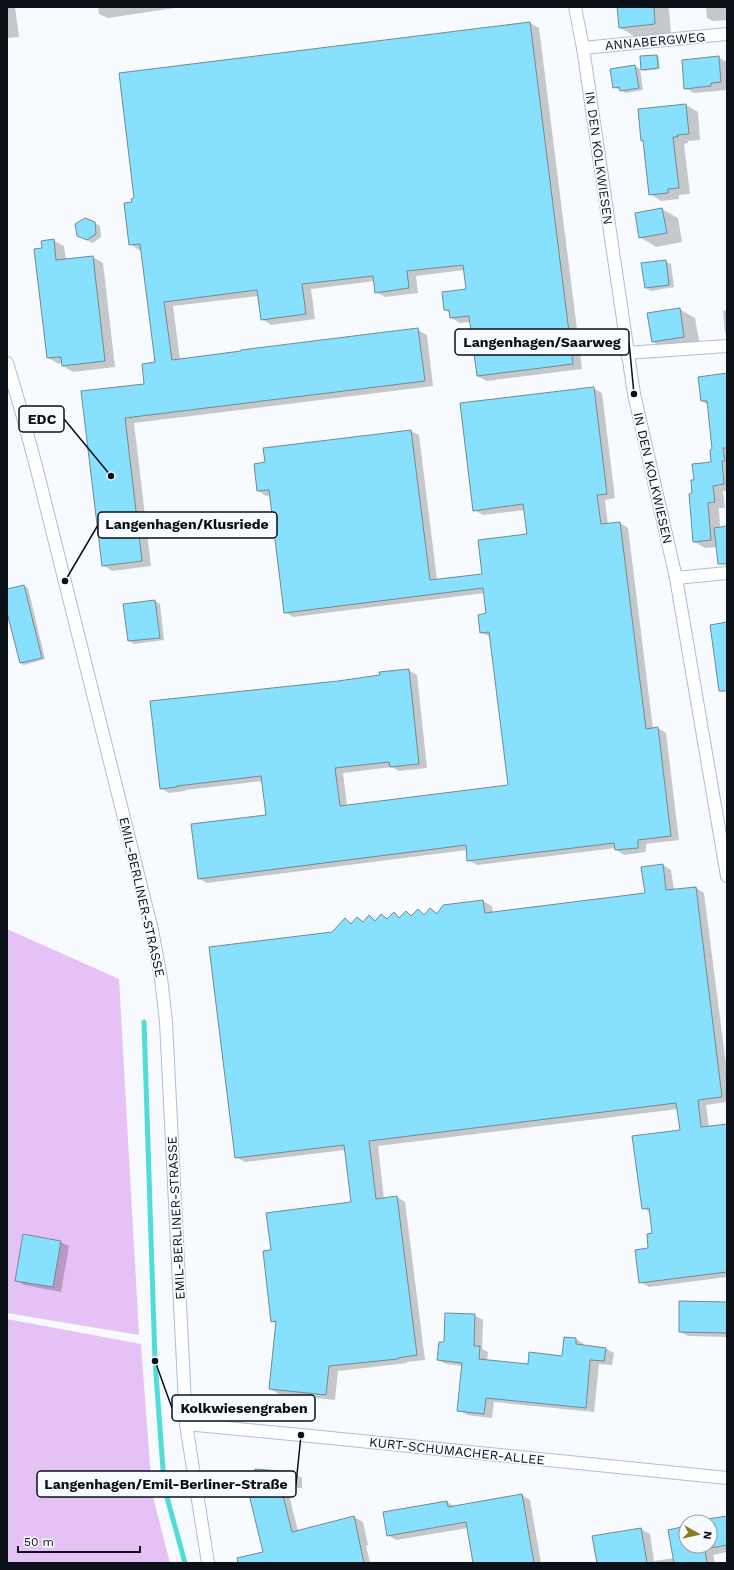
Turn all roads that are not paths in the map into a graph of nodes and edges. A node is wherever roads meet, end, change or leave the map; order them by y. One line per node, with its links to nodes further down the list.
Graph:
1 (575, 7): 3 (street, IN DEN KOLKWIESEN)
2 (727, 34): 3 (street, ANNABERGWEG)
3 (583, 48): 5 (street, IN DEN KOLKWIESEN)
4 (727, 346): 5 (street)
5 (627, 353): 8 (street, IN DEN KOLKWIESEN)
6 (7, 363): 11 (street, EMIL-BERLINER-STRASSE)
7 (727, 573): 8 (street)
8 (676, 578): 9 (street, IN DEN KOLKWIESEN)
9 (724, 839): 10 (street, IN DEN KOLKWIESEN)
10 (727, 876)
11 (186, 1424): 12 (street, KURT-SCHUMACHER-ALLEE); 13 (street, EMIL-BERLINER-STRASSE)
12 (727, 1478)
13 (208, 1563)

